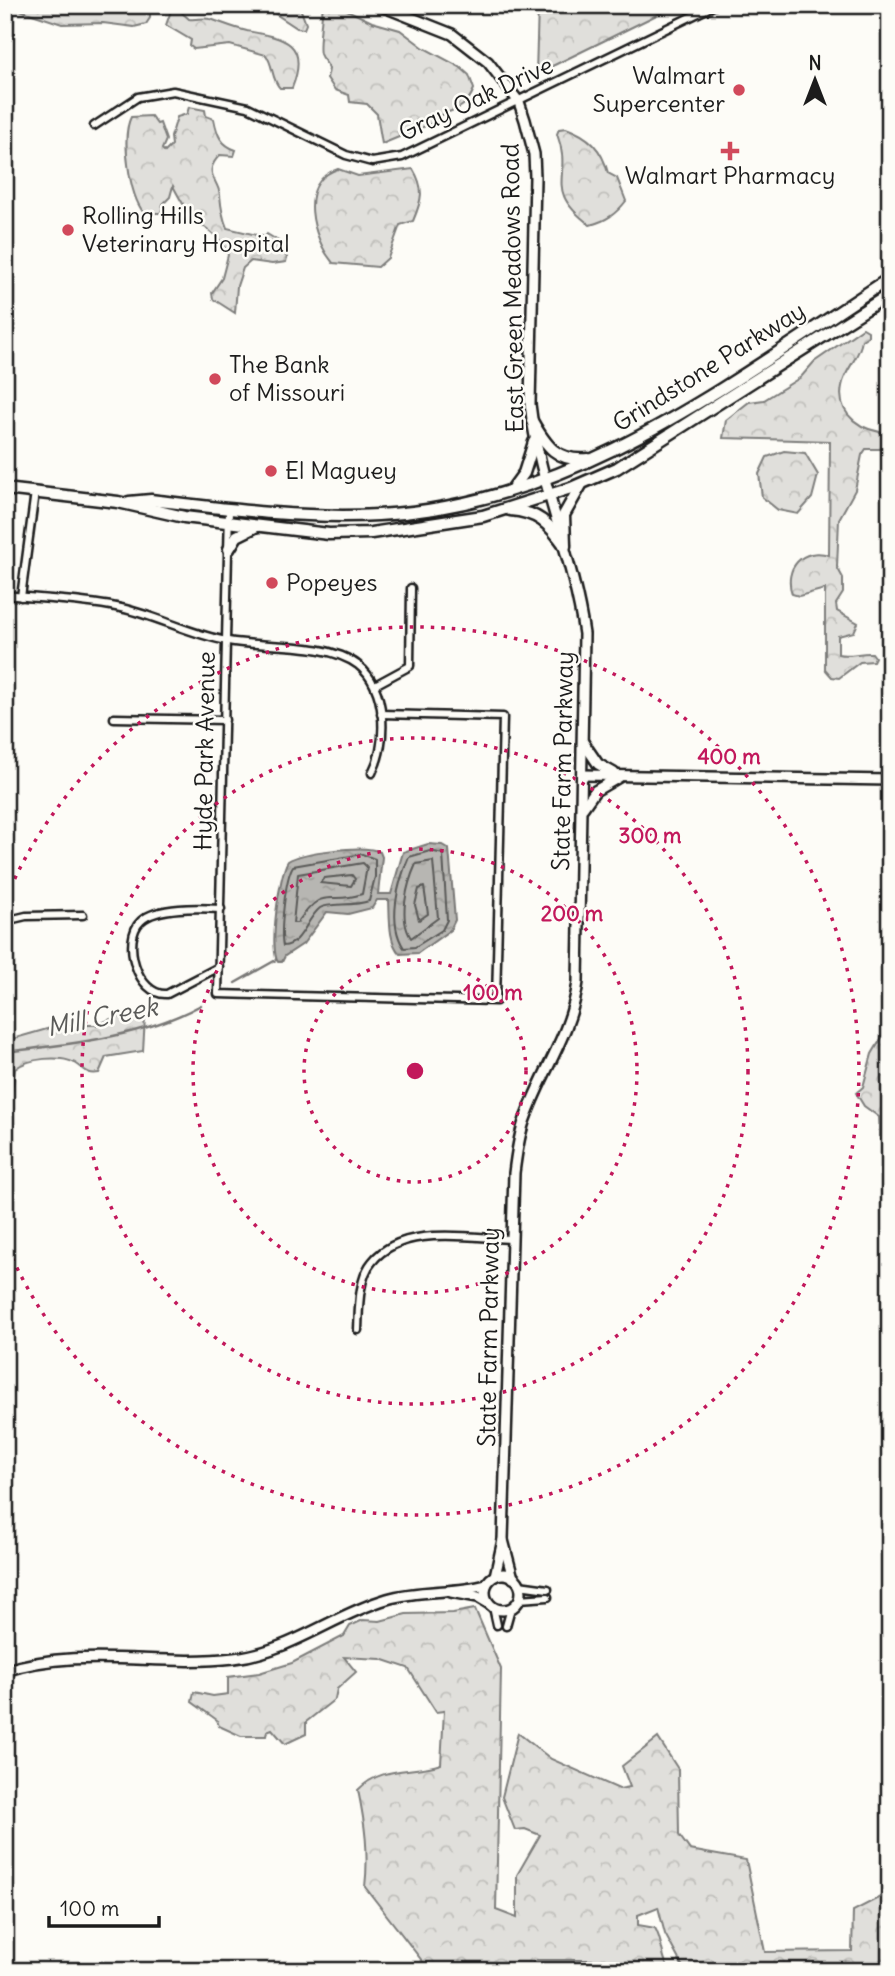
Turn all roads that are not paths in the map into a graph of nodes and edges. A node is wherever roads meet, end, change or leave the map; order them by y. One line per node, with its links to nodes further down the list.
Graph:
1 (379, 5): 3 (street, East Green Meadows Road)
2 (715, 5): 3 (street, Gray Oak Drive)
3 (519, 102): 4 (street, Gray Oak Drive); 7 (street, East Green Meadows Road)
4 (94, 126)
5 (890, 278): 9 (main road, Grindstone Parkway)
6 (890, 294): 11 (main road, Grindstone Parkway)
7 (532, 421): 8 (street, East Green Meadows Road); 9 (main road)
8 (534, 442): 10 (street, East Green Meadows Road); 13 (main road)
9 (599, 458): 10 (main road, Grindstone Parkway)
10 (545, 481): 13 (main road, Grindstone Parkway); 15 (street, State Farm Parkway)
11 (582, 484): 15 (main road, Grindstone Parkway); 21 (main road)
12 (5, 489): 14 (main road)
13 (511, 490): 17 (main road, Grindstone Parkway)
14 (35, 492): 16 (main road); 25 (street)
15 (550, 495): 18 (main road, Grindstone Parkway); 21 (street, State Farm Parkway)
16 (118, 502): 17 (main road, Grindstone Parkway); 19 (main road, Grindstone Parkway)
17 (229, 509): 19 (street, Hyde Park Avenue)
18 (505, 510): 20 (main road, Grindstone Parkway); 21 (main road)
19 (230, 522): 20 (main road, Grindstone Parkway); 22 (street, Hyde Park Avenue)
20 (260, 525): 22 (main road)
21 (565, 546): 31 (street, State Farm Parkway)
22 (229, 549): 26 (street, Hyde Park Avenue)
23 (411, 588): 27 (street)
24 (5, 595): 25 (street)
25 (22, 597): 26 (street)
26 (227, 641): 27 (street); 30 (street, Hyde Park Avenue)
27 (375, 685): 28 (street)
28 (381, 714): 32 (street); 40 (street, Hyde Park Avenue)
29 (114, 718): 30 (street)
30 (225, 720): 37 (street, Hyde Park Avenue)
31 (583, 742): 33 (street, State Farm Parkway); 34 (street)
32 (372, 773)
33 (582, 775): 34 (street); 36 (street, State Farm Parkway)
34 (622, 776): 35 (street); 36 (street)
35 (890, 780)
36 (582, 809): 41 (street, State Farm Parkway)
37 (221, 909): 40 (street, Hyde Park Avenue); 40 (street)
38 (83, 915): 39 (street)
39 (5, 921)
40 (219, 967)
41 (511, 1239): 42 (street); 43 (street, State Farm Parkway)
42 (358, 1330)
43 (503, 1540): 44 (street, State Farm Parkway); 45 (street, State Farm Parkway)
44 (495, 1576): 45 (street); 46 (street)
45 (516, 1581): 48 (street); 48 (street)
46 (486, 1585): 47 (street); 49 (street)
47 (451, 1592): 49 (street); 53 (street)
48 (519, 1600): 50 (street)
49 (491, 1605): 50 (street); 51 (street)
50 (511, 1608): 52 (street)
51 (497, 1625)
52 (506, 1626)
53 (5, 1671)

